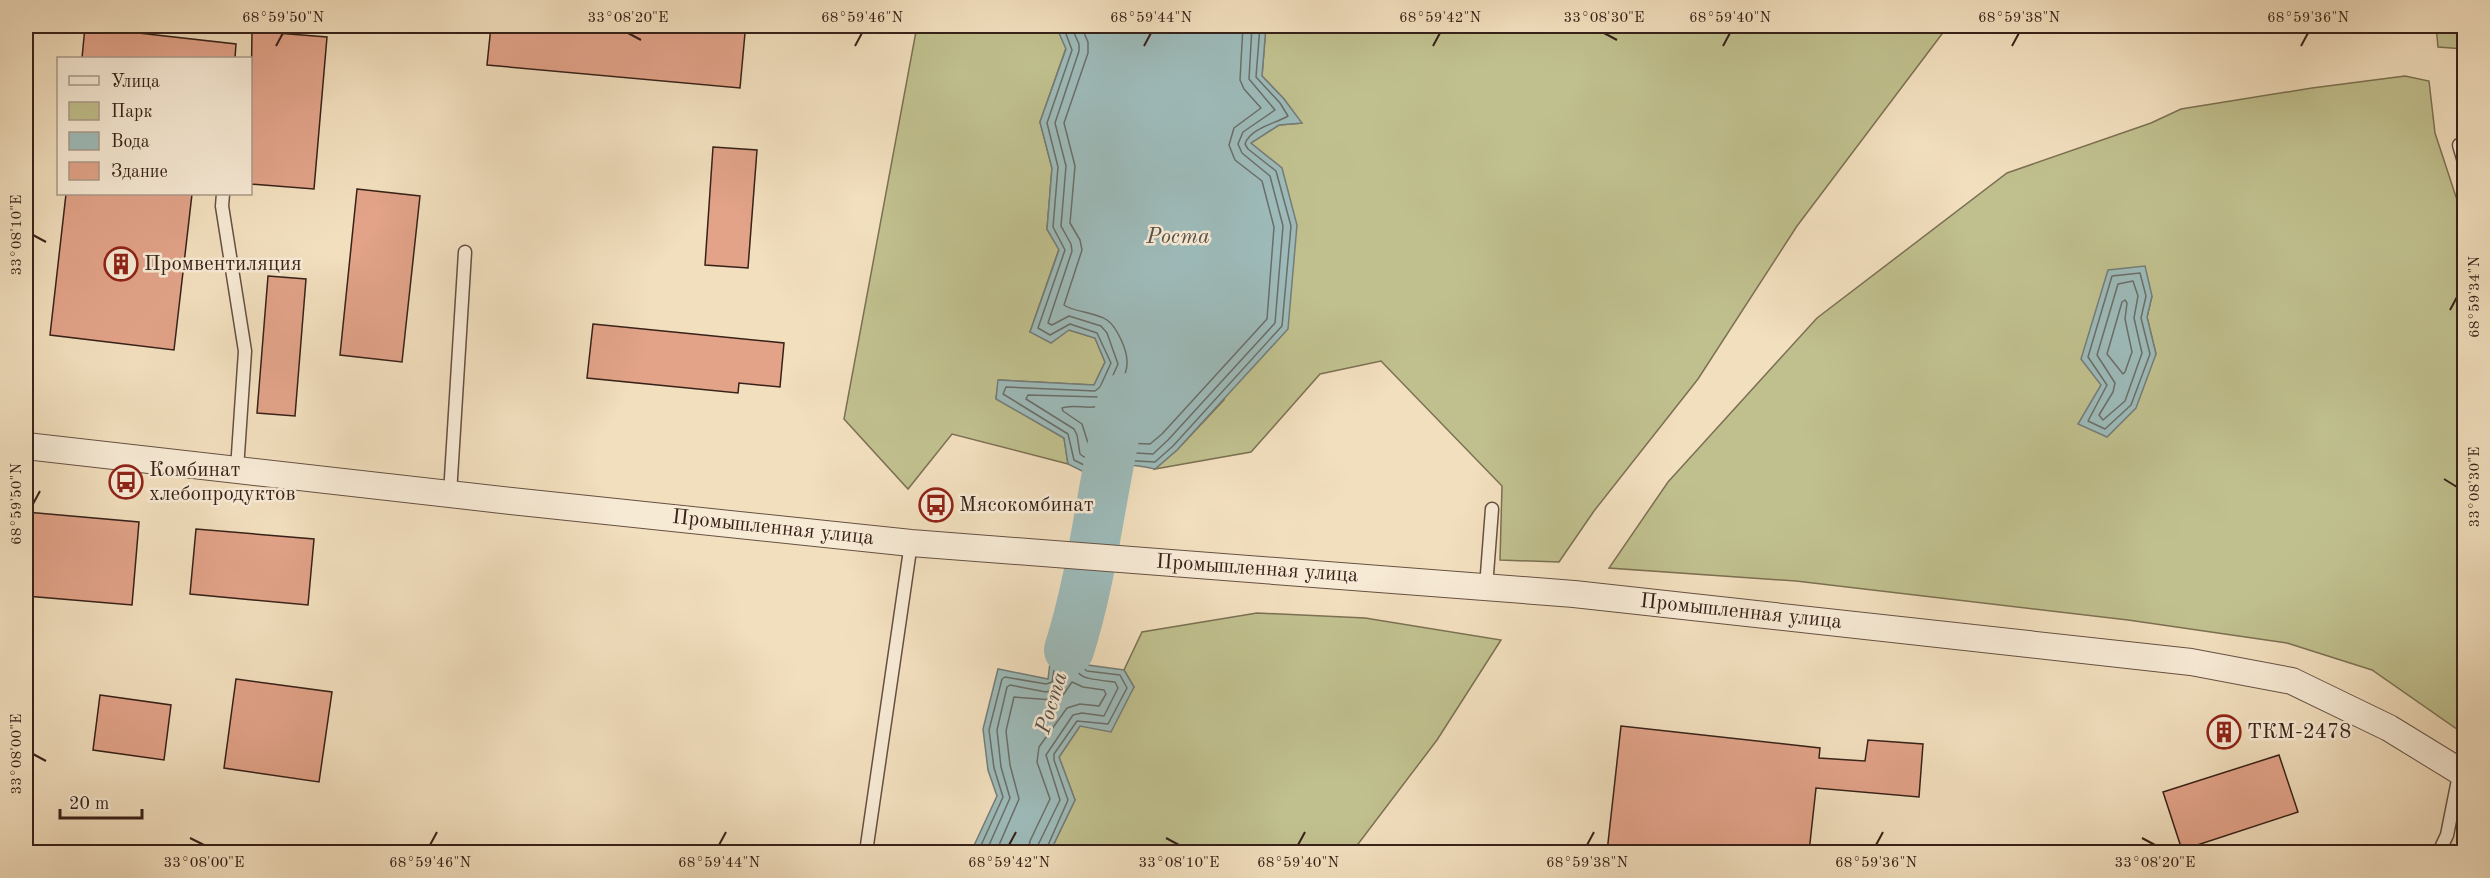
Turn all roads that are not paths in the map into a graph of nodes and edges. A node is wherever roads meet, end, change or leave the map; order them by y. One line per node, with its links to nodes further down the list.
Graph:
1 (2459, 146): 2 (lane)
2 (2464, 162)
3 (223, 195): 6 (lane)
4 (465, 252): 7 (lane)
5 (26, 446): 6 (street, Промышленная улица)
6 (237, 469): 7 (street, Промышленная улица)
7 (450, 494): 9 (street, Промышленная улица)
8 (1492, 509): 10 (lane)
9 (910, 543): 10 (street, Промышленная улица); 12 (lane)
10 (1486, 587): 11 (street, Промышленная улица)
11 (2462, 772): 13 (lane)
12 (866, 852)
13 (2439, 852)

